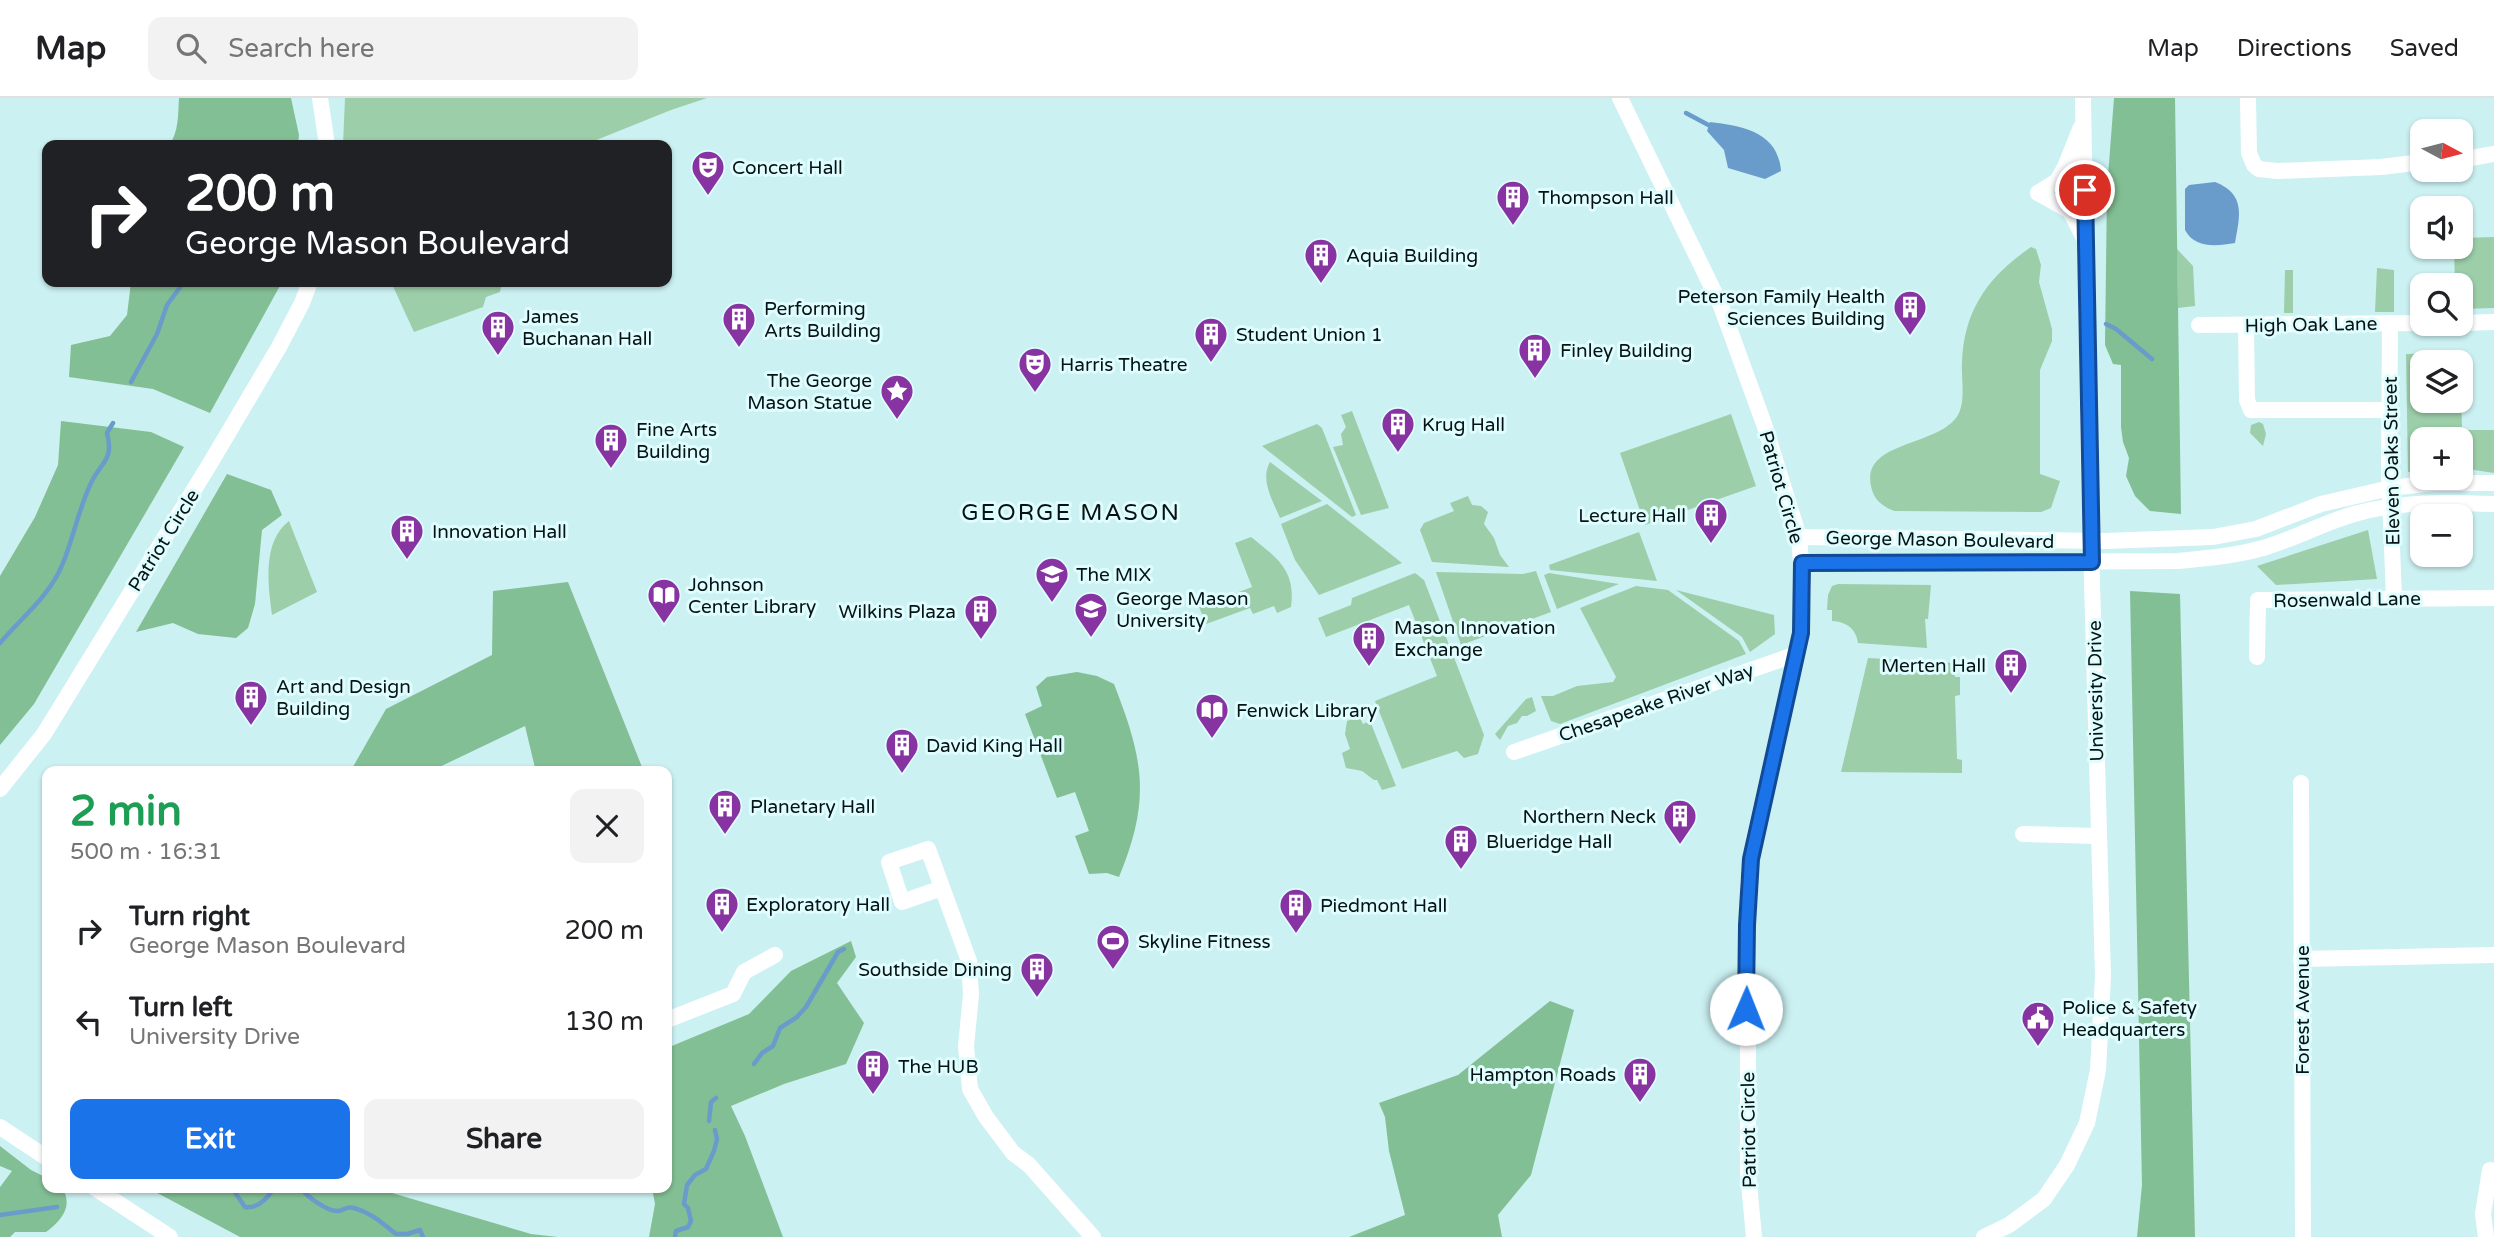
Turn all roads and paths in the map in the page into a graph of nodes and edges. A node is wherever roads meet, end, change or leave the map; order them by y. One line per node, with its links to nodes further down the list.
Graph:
1 (320, 98): 6 (street)
2 (1620, 98): 23 (street, Patriot Circle)
3 (2083, 98): 5 (street, University Drive)
4 (2248, 98): 9 (street)
5 (2083, 121): 10 (street, University Drive); 10 (street)
6 (326, 140)
7 (2494, 154): 8 (street)
8 (2473, 158)
9 (2410, 163)
10 (2086, 242): 24 (street, University Drive)
11 (308, 287): 33 (street, Patriot Circle)
12 (2390, 323): 13 (street, High Oak Lane); 17 (street, High Oak Lane); 18 (street, Eleven Oaks Street)
13 (2410, 323)
14 (2473, 323): 15 (street)
15 (2494, 323)
16 (2199, 325): 17 (street, High Oak Lane)
17 (2246, 325): 18 (street)
18 (2389, 410): 20 (street, Eleven Oaks Street)
19 (2494, 483): 20 (street, George Mason Boulevard)
20 (2390, 488): 22 (street, Eleven Oaks Street); 24 (street, George Mason Boulevard)
21 (2494, 504): 22 (street, George Mason Boulevard)
22 (2390, 506): 25 (street, George Mason Boulevard); 27 (street, Eleven Oaks Street)
23 (1799, 537): 24 (street, George Mason Boulevard); 26 (street, Patriot Circle)
24 (2092, 541): 25 (street, University Drive)
25 (2092, 562): 26 (street, George Mason Boulevard); 35 (street, University Drive)
26 (1802, 563): 29 (street, Patriot Circle)
27 (2394, 598): 28 (street, Rosenwald Lane); 30 (street, Rosenwald Lane)
28 (2494, 598)
29 (1797, 654): 31 (street, Chesapeake River Way); 47 (street, Patriot Circle)
30 (2257, 657)
31 (1514, 752)
32 (2301, 783): 39 (street, Forest Avenue)
33 (0, 789)
34 (2022, 834): 35 (street)
35 (2098, 836): 48 (street, University Drive)
36 (942, 888): 46 (street)
37 (775, 955): 40 (street)
38 (2494, 955): 39 (street)
39 (2301, 959): 49 (street, Forest Avenue)
40 (672, 1018)
41 (0, 1127): 42 (street)
42 (42, 1155)
43 (2490, 1170): 50 (street)
44 (102, 1193): 45 (street)
45 (170, 1237)
46 (1093, 1237)
47 (1754, 1237)
48 (1984, 1237)
49 (2303, 1237)
50 (2486, 1237)

